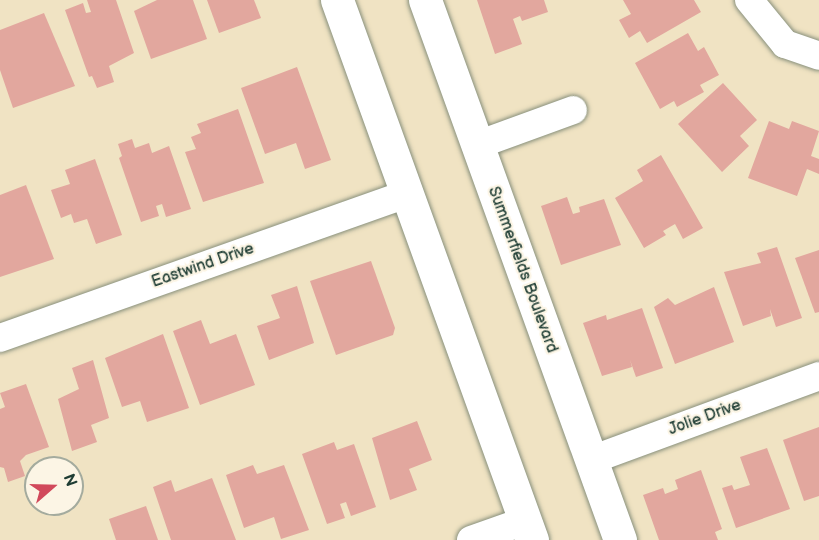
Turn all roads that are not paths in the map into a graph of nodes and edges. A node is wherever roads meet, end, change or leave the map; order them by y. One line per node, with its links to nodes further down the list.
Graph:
1 (337, 0): 7 (street)
2 (425, 0): 6 (street, Summerfields Boulevard)
3 (749, 0): 4 (street)
4 (819, 56)
5 (573, 110): 6 (street)
6 (477, 145): 10 (street, Summerfields Boulevard)
7 (407, 194): 8 (street, Eastwind Drive); 11 (street)
8 (0, 338)
9 (819, 376): 10 (street, Jolie Drive)
10 (591, 460): 13 (street, Summerfields Boulevard)
11 (528, 530): 12 (street)
12 (471, 540)
13 (620, 540)

